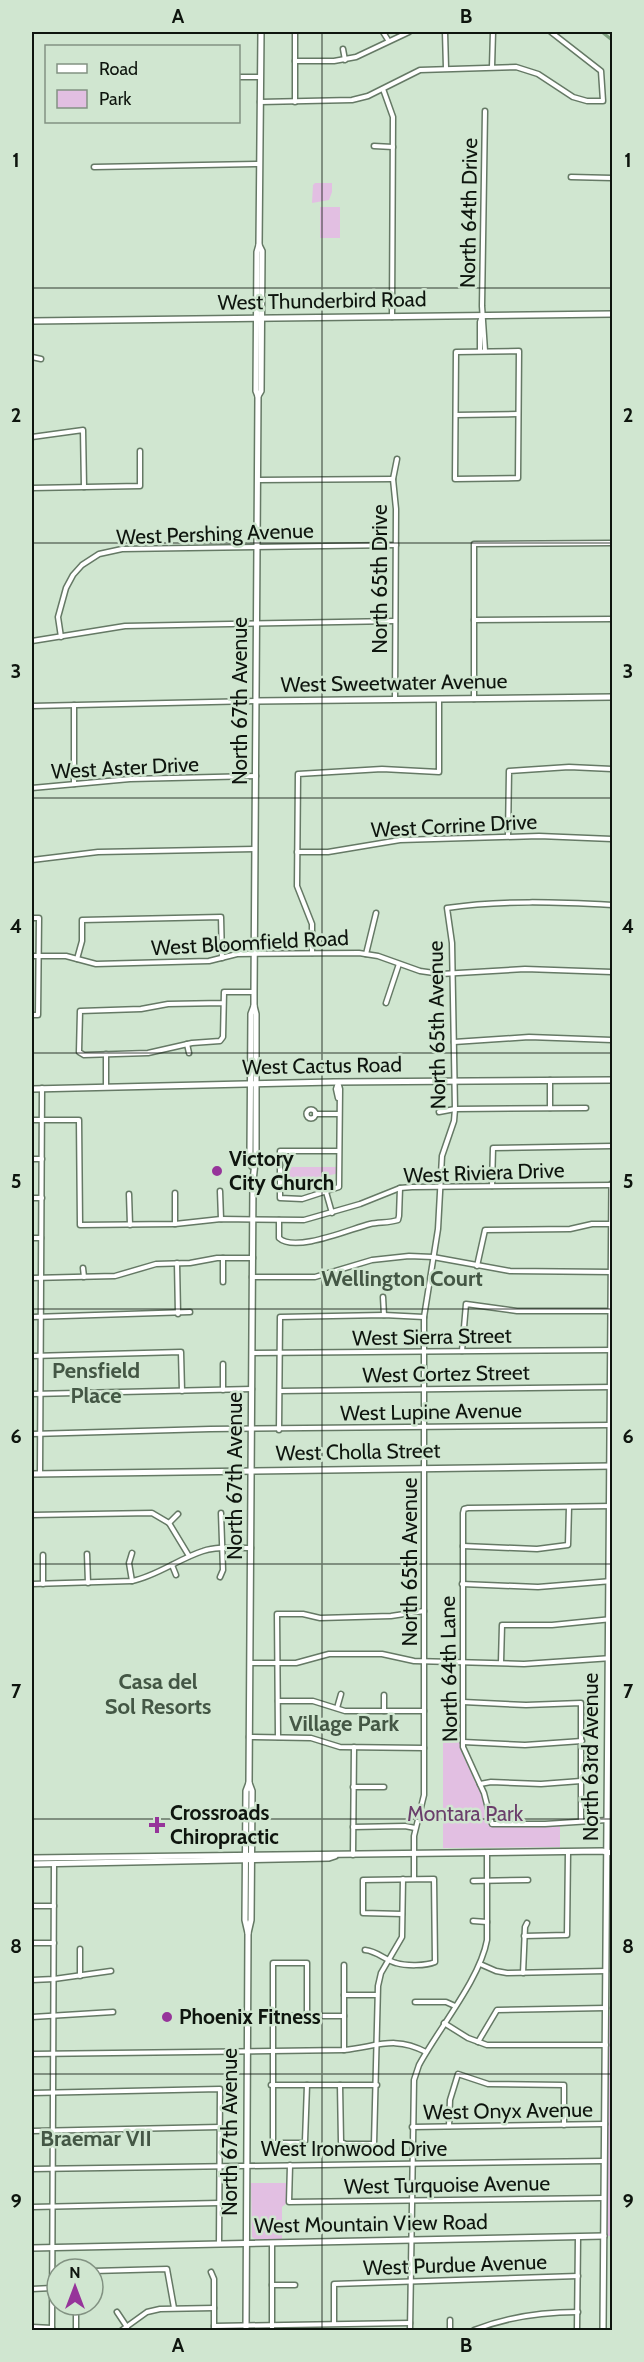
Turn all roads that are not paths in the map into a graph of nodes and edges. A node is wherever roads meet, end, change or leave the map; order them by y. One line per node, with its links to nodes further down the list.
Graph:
1 (261, 32): 14 (main road, North 67th Avenue)
2 (295, 32): 11 (street)
3 (383, 32): 8 (street)
4 (409, 32): 8 (street)
5 (445, 32): 12 (street)
6 (493, 32): 13 (street)
7 (551, 32): 13 (street)
8 (388, 40): 10 (street)
9 (343, 49): 10 (street)
10 (345, 60): 11 (street)
11 (295, 61): 18 (street)
12 (446, 68): 13 (street); 16 (street)
13 (492, 68)
14 (260, 76): 15 (street); 17 (main road, North 67th Avenue)
15 (240, 77)
16 (383, 89): 18 (street); 21 (street)
17 (260, 102): 18 (street); 22 (main road, North 67th Avenue)
18 (294, 102)
19 (485, 111): 28 (street, North 64th Drive)
20 (374, 147): 21 (street)
21 (393, 147): 27 (street)
22 (260, 164): 23 (street); 29 (main road, North 67th Avenue)
23 (94, 167)
24 (571, 177): 25 (street)
25 (612, 178)
26 (612, 314): 28 (main road, West Thunderbird Road)
27 (392, 316): 28 (main road, West Thunderbird Road); 29 (main road, West Thunderbird Road)
28 (482, 316): 31 (street, North 64th Drive)
29 (259, 318): 30 (main road, West Thunderbird Road); 40 (main road, North 67th Avenue)
30 (32, 321)
31 (482, 351): 34 (street); 35 (street)
32 (32, 357): 33 (street)
33 (41, 359)
34 (518, 414): 35 (street); 35 (street)
35 (456, 416)
36 (32, 437): 41 (street)
37 (140, 451): 41 (street)
38 (397, 459): 39 (street, North 65th Drive)
39 (393, 479): 40 (street); 44 (street, North 65th Drive)
40 (258, 480): 45 (main road, North 67th Avenue)
41 (84, 487): 42 (street)
42 (32, 488)
43 (612, 543): 47 (street)
44 (396, 545): 45 (street, West Pershing Avenue); 48 (street, North 65th Drive)
45 (257, 547): 49 (main road, North 67th Avenue); 50 (street, West Pershing Avenue)
46 (612, 619): 47 (street)
47 (474, 620): 55 (street)
48 (395, 621): 49 (street); 53 (street, North 65th Drive)
49 (257, 622): 50 (street); 56 (main road, North 67th Avenue)
50 (61, 637): 51 (street)
51 (32, 640)
52 (612, 697): 55 (main road, West Sweetwater Avenue)
53 (395, 699): 54 (main road, West Sweetwater Avenue); 56 (main road, West Sweetwater Avenue)
54 (439, 699): 55 (main road, West Sweetwater Avenue); 66 (street)
55 (474, 699)
56 (256, 701): 57 (street, West Sweetwater Avenue); 60 (main road, North 67th Avenue)
57 (74, 705): 58 (street, West Sweetwater Avenue); 61 (street)
58 (32, 706)
59 (612, 769): 63 (street)
60 (256, 776): 61 (street, West Aster Drive); 65 (main road, North 67th Avenue)
61 (74, 784): 62 (street, West Aster Drive)
62 (32, 788)
63 (508, 836): 64 (street, West Corrine Drive); 66 (street, West Corrine Drive)
64 (612, 839)
65 (255, 849): 67 (street); 72 (main road, North 67th Avenue)
66 (297, 852): 71 (street)
67 (32, 860)
68 (612, 905): 80 (street, North 65th Avenue)
69 (376, 913): 73 (street)
70 (32, 918): 75 (street)
71 (312, 953): 72 (street, West Bloomfield Road); 73 (street, West Bloomfield Road)
72 (254, 954): 76 (street, West Bloomfield Road); 81 (main road, North 67th Avenue)
73 (366, 954): 78 (street, West Bloomfield Road)
74 (32, 956): 75 (street, West Bloomfield Road)
75 (38, 956): 77 (street, West Bloomfield Road); 84 (street)
76 (222, 958): 77 (street, West Bloomfield Road); 77 (street)
77 (76, 959)
78 (399, 964): 80 (street, West Bloomfield Road); 83 (street)
79 (612, 972): 80 (street, West Bloomfield Road)
80 (453, 974): 86 (street, North 65th Avenue)
81 (254, 992): 82 (street); 94 (main road, North 67th Avenue)
82 (223, 1003): 87 (street); 89 (street)
83 (386, 1003)
84 (32, 1015)
85 (612, 1040): 86 (street)
86 (454, 1042): 92 (street, North 65th Avenue)
87 (187, 1044): 88 (street); 89 (street)
88 (189, 1053)
89 (106, 1054): 95 (street)
90 (549, 1080): 91 (main road, West Cactus Road); 92 (main road, West Cactus Road); 98 (street)
91 (612, 1080)
92 (454, 1081): 93 (main road, West Cactus Road); 100 (street, North 65th Avenue)
93 (338, 1082): 94 (main road, West Cactus Road); 103 (street)
94 (253, 1084): 95 (main road, West Cactus Road); 122 (main road, North 67th Avenue)
95 (106, 1087): 96 (main road, West Cactus Road)
96 (42, 1088): 97 (main road, West Cactus Road); 104 (street)
97 (32, 1089)
98 (550, 1108): 99 (street); 100 (street)
99 (586, 1108)
100 (455, 1109): 101 (street); 111 (street, North 65th Avenue)
101 (439, 1112)
102 (315, 1114): 103 (street)
103 (338, 1114): 107 (street)
104 (42, 1119): 105 (street); 109 (street); 126 (street, West Riviera Drive)
105 (32, 1120)
106 (612, 1146): 112 (street)
107 (339, 1151): 115 (street); 115 (street)
108 (32, 1159): 109 (street)
109 (42, 1159): 119 (street)
110 (612, 1185): 112 (street, West Riviera Drive); 125 (main road, North 63rd Avenue)
111 (441, 1186): 112 (street, West Riviera Drive); 113 (street, West Riviera Drive); 129 (street, North 65th Avenue)
112 (492, 1186)
113 (400, 1188): 120 (street, West Riviera Drive); 123 (street)
114 (220, 1191): 121 (street)
115 (326, 1192): 120 (street)
116 (175, 1193): 124 (street)
117 (129, 1194): 126 (street)
118 (32, 1198): 119 (street)
119 (42, 1198): 128 (street)
120 (332, 1213): 123 (street, West Riviera Drive)
121 (221, 1218): 122 (street, West Riviera Drive); 124 (street, West Riviera Drive)
122 (252, 1219): 123 (street, West Riviera Drive); 131 (main road, North 67th Avenue)
123 (279, 1220)
124 (176, 1224): 126 (street, West Riviera Drive)
125 (612, 1224): 133 (street); 135 (main road, North 63rd Avenue)
126 (130, 1225)
127 (32, 1238): 128 (street)
128 (41, 1238): 139 (street)
129 (433, 1257): 133 (street); 137 (street); 148 (street, North 65th Avenue)
130 (223, 1258): 131 (street); 132 (street); 140 (street)
131 (253, 1258): 137 (main road, North 67th Avenue)
132 (177, 1263): 136 (street); 144 (street)
133 (477, 1266): 135 (street)
134 (83, 1268): 136 (street)
135 (612, 1272): 142 (main road, North 63rd Avenue)
136 (84, 1277): 139 (street)
137 (252, 1277): 152 (main road, North 67th Avenue)
138 (32, 1278): 139 (street)
139 (41, 1278): 147 (street)
140 (223, 1282)
141 (383, 1298): 145 (street)
142 (612, 1311): 149 (main road, North 63rd Avenue); 150 (street)
143 (190, 1312): 144 (street)
144 (178, 1314): 147 (street)
145 (384, 1315): 148 (street); 153 (street)
146 (32, 1317): 147 (street)
147 (41, 1317): 154 (street)
148 (424, 1317): 151 (street, North 65th Avenue)
149 (612, 1350): 150 (street, West Sierra Street); 157 (main road, North 63rd Avenue)
150 (462, 1351): 151 (street, West Sierra Street)
151 (423, 1352): 153 (street, West Sierra Street); 160 (street, North 65th Avenue)
152 (252, 1353): 153 (street, West Sierra Street); 158 (main road, North 67th Avenue)
153 (280, 1353): 162 (street)
154 (41, 1355): 155 (street); 161 (street); 164 (street)
155 (32, 1356)
156 (223, 1364): 159 (street)
157 (612, 1387): 160 (street, West Cortez Street); 165 (main road, North 63rd Avenue)
158 (252, 1389): 159 (street); 167 (main road, North 67th Avenue)
159 (223, 1390): 161 (street)
160 (424, 1390): 162 (street, West Cortez Street); 166 (street, North 65th Avenue)
161 (182, 1391): 164 (street)
162 (280, 1391): 168 (street)
163 (32, 1394): 164 (street)
164 (41, 1394): 169 (street)
165 (610, 1425): 166 (street, West Lupine Avenue); 171 (main road, North 63rd Avenue)
166 (424, 1427): 168 (street, West Lupine Avenue); 172 (street, North 65th Avenue)
167 (251, 1429): 168 (street, West Lupine Avenue); 169 (street, West Lupine Avenue); 173 (main road, North 67th Avenue)
168 (279, 1430)
169 (41, 1433): 170 (street, West Lupine Avenue); 175 (street)
170 (32, 1434)
171 (611, 1466): 172 (main road, West Cholla Street); 176 (main road, North 63rd Avenue)
172 (425, 1468): 173 (main road, West Cholla Street); 198 (street, North 65th Avenue)
173 (251, 1470): 175 (main road, West Cholla Street); 184 (main road, North 67th Avenue)
174 (32, 1474): 175 (main road, West Cholla Street)
175 (40, 1474)
176 (611, 1506): 177 (street); 193 (main road, North 63rd Avenue)
177 (569, 1507): 182 (street, North 64th Lane); 182 (street)
178 (221, 1513): 183 (street)
179 (178, 1514): 181 (street)
180 (32, 1515): 181 (street)
181 (169, 1522): 188 (street)
182 (463, 1546): 197 (street, North 64th Lane)
183 (223, 1548): 184 (street); 188 (street); 191 (street)
184 (251, 1548): 204 (main road, North 67th Avenue)
185 (132, 1553): 192 (street)
186 (87, 1554): 194 (street)
187 (43, 1555): 196 (street)
188 (189, 1556): 189 (street)
189 (172, 1565): 190 (street); 192 (street)
190 (176, 1575)
191 (220, 1577)
192 (132, 1581): 194 (street)
193 (611, 1581): 197 (street); 199 (main road, North 63rd Avenue)
194 (88, 1583): 196 (street)
195 (32, 1584): 196 (street)
196 (43, 1584)
197 (462, 1584): 202 (street, North 64th Lane)
198 (424, 1611): 201 (street, North 65th Avenue); 205 (street)
199 (611, 1619): 200 (main road, North 63rd Avenue); 203 (street)
200 (610, 1658): 203 (street); 223 (main road, North 63rd Avenue)
201 (424, 1661): 202 (street); 205 (street); 212 (street, North 65th Avenue)
202 (462, 1661): 203 (street); 209 (street, North 64th Lane)
203 (501, 1662)
204 (250, 1663): 205 (street); 213 (main road, North 67th Avenue)
205 (278, 1663): 208 (street)
206 (341, 1694): 210 (street)
207 (384, 1695): 211 (street)
208 (278, 1701): 210 (street); 214 (street)
209 (463, 1702): 215 (street); 216 (street, North 64th Lane)
210 (337, 1708): 211 (street)
211 (384, 1711): 212 (street)
212 (424, 1711): 218 (street, North 65th Avenue)
213 (249, 1737): 214 (street); 234 (main road, North 67th Avenue)
214 (278, 1737): 217 (street)
215 (582, 1741): 216 (street); 219 (street)
216 (463, 1742): 220 (street, North 64th Lane)
217 (354, 1747): 218 (street); 221 (street)
218 (424, 1748): 226 (street, North 65th Avenue)
219 (581, 1781): 220 (street); 224 (street)
220 (480, 1784): 224 (street, North 64th Lane)
221 (353, 1787): 222 (street); 225 (street)
222 (384, 1787)
223 (607, 1820): 224 (street); 227 (main road, North 63rd Avenue)
224 (581, 1821)
225 (353, 1827): 226 (street); 231 (street)
226 (416, 1828): 230 (street, North 65th Avenue)
227 (611, 1851): 228 (main road); 245 (main road, North 63rd Avenue)
228 (568, 1852): 229 (main road); 249 (street)
229 (487, 1853): 230 (main road); 239 (street)
230 (414, 1855): 231 (main road); 237 (street, North 65th Avenue)
231 (353, 1856): 234 (main road)
232 (88, 1857): 233 (main road); 234 (main road); 236 (main road)
233 (32, 1858)
234 (249, 1858): 236 (main road); 278 (main road, North 67th Avenue)
235 (32, 1864): 236 (main road)
236 (54, 1864): 243 (street)
237 (414, 1878): 238 (street); 254 (street)
238 (403, 1879): 244 (street); 244 (street)
239 (487, 1880): 240 (street); 241 (street); 247 (street)
240 (528, 1880)
241 (473, 1881)
242 (32, 1906): 243 (street)
243 (54, 1906): 250 (street)
244 (402, 1914): 254 (street)
245 (610, 1920): 258 (main road, North 63rd Avenue)
246 (473, 1922): 247 (street)
247 (487, 1922): 255 (street)
248 (527, 1923): 249 (street)
249 (525, 1936): 259 (street)
250 (54, 1942): 251 (street); 261 (street)
251 (32, 1943)
252 (80, 1949): 260 (street)
253 (365, 1950): 254 (street)
254 (389, 1960): 264 (street)
255 (480, 1964): 259 (street); 266 (street)
256 (344, 1965): 263 (street)
257 (111, 1971): 260 (street)
258 (606, 1971): 259 (street); 267 (main road, North 63rd Avenue)
259 (523, 1973)
260 (80, 1976): 261 (street)
261 (54, 1979): 262 (street); 270 (street)
262 (32, 1980)
263 (344, 1995): 264 (street); 273 (street)
264 (377, 1995): 276 (street)
265 (415, 2001): 266 (street)
266 (455, 2006): 274 (street)
267 (606, 2008): 275 (street); 277 (main road, North 63rd Avenue)
268 (113, 2012): 270 (street)
269 (32, 2016): 270 (street)
270 (54, 2016): 283 (street)
271 (272, 2016): 272 (street); 272 (street); 279 (street)
272 (308, 2016): 273 (street)
273 (344, 2016): 280 (street)
274 (444, 2023): 275 (street); 281 (street)
275 (478, 2042): 277 (street)
276 (377, 2044): 280 (street); 281 (street); 287 (street)
277 (606, 2045): 290 (main road, North 63rd Avenue)
278 (248, 2050): 279 (street); 283 (street); 300 (main road, North 67th Avenue)
279 (272, 2050): 280 (street); 284 (street)
280 (344, 2050)
281 (426, 2052): 293 (street)
282 (32, 2054): 283 (street)
283 (54, 2054): 288 (street)
284 (271, 2085): 285 (street); 285 (street)
285 (307, 2085): 286 (street)
286 (340, 2085): 287 (street); 287 (street)
287 (377, 2085)
288 (53, 2092): 289 (street); 292 (street); 296 (street)
289 (32, 2093)
290 (605, 2124): 291 (street, West Onyx Avenue); 297 (main road, North 63rd Avenue)
291 (564, 2125): 294 (street, West Onyx Avenue); 294 (street)
292 (220, 2127): 296 (street); 299 (street)
293 (412, 2127): 294 (street, West Onyx Avenue); 298 (street)
294 (449, 2127)
295 (32, 2131): 296 (street)
296 (53, 2131): 303 (street)
297 (604, 2161): 298 (street, West Ironwood Drive); 304 (main road, North 63rd Avenue)
298 (412, 2164): 301 (street, West Ironwood Drive); 305 (street)
299 (219, 2165): 300 (street, West Ironwood Drive); 303 (street, West Ironwood Drive); 306 (street)
300 (247, 2165): 301 (street, West Ironwood Drive); 312 (main road, North 67th Avenue)
301 (290, 2165): 305 (street, West Turquoise Avenue)
302 (32, 2169): 303 (street, West Ironwood Drive)
303 (53, 2169): 308 (street)
304 (604, 2198): 305 (street, West Turquoise Avenue); 309 (main road, North 63rd Avenue)
305 (411, 2201): 311 (street)
306 (219, 2203): 308 (street); 314 (street)
307 (32, 2207): 308 (street)
308 (52, 2207): 315 (street)
309 (604, 2236): 310 (main road, West Mountain View Road); 343 (main road, North 63rd Avenue)
310 (578, 2237): 311 (main road, West Mountain View Road); 320 (street)
311 (411, 2240): 313 (main road, West Mountain View Road); 321 (street)
312 (246, 2243): 313 (main road, West Mountain View Road); 314 (main road, West Mountain View Road); 335 (main road, North 67th Avenue)
313 (272, 2243): 322 (street)
314 (219, 2244): 315 (main road, West Mountain View Road)
315 (52, 2247): 316 (main road, West Mountain View Road); 317 (street)
316 (32, 2248)
317 (52, 2257)
318 (105, 2271): 324 (street)
319 (211, 2272): 325 (street)
320 (578, 2276): 321 (street, West Purdue Avenue); 327 (street)
321 (410, 2282): 329 (street, West Purdue Avenue); 330 (street)
322 (272, 2285): 323 (street); 331 (street)
323 (295, 2285)
324 (174, 2308): 325 (street); 332 (street)
325 (214, 2308): 334 (street)
326 (117, 2312): 332 (street)
327 (578, 2312): 341 (street); 342 (street)
328 (450, 2320): 340 (street)
329 (334, 2323): 330 (street); 331 (street)
330 (410, 2323): 339 (street)
331 (273, 2325): 335 (street); 338 (street)
332 (127, 2326): 337 (street)
333 (32, 2327): 336 (street)
334 (214, 2328): 335 (street)
335 (246, 2328)
336 (52, 2329)
337 (122, 2331)
338 (273, 2331)
339 (410, 2331)
340 (450, 2331)
341 (474, 2331)
342 (577, 2331)
343 (603, 2331)

